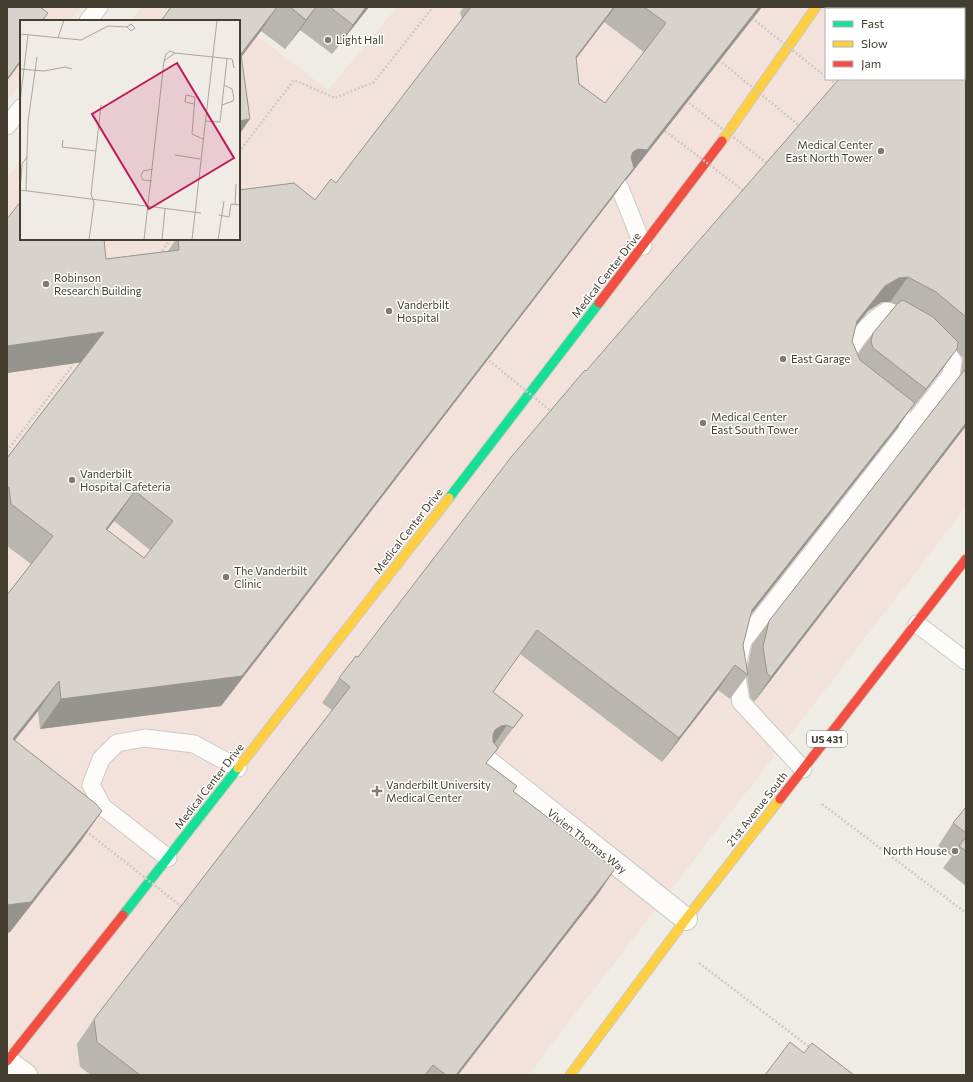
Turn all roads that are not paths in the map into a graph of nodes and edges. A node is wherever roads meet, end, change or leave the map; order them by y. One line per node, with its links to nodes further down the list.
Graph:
1 (99, 7): 3 (lane)
2 (816, 7): 7 (street, Medical Center Drive)
3 (89, 20)
4 (20, 109): 5 (lane)
5 (7, 126)
6 (620, 188): 7 (lane)
7 (643, 246): 15 (street, Medical Center Drive)
8 (855, 380): 10 (lane)
9 (872, 393): 10 (lane)
10 (909, 429): 16 (lane)
11 (966, 559): 12 (street, 21st Avenue South / US 431)
12 (917, 624): 13 (lane); 16 (street, 21st Avenue South / US 431)
13 (966, 660)
14 (488, 762): 18 (street, Vivien Thomas Way)
15 (238, 768): 17 (street, Medical Center Drive); 17 (lane)
16 (803, 769): 18 (street, 21st Avenue South / US 431)
17 (168, 858): 19 (street, Medical Center Drive)
18 (686, 919): 21 (street, 21st Avenue South / US 431)
19 (7, 1061): 20 (street)
20 (26, 1075)
21 (570, 1075)

